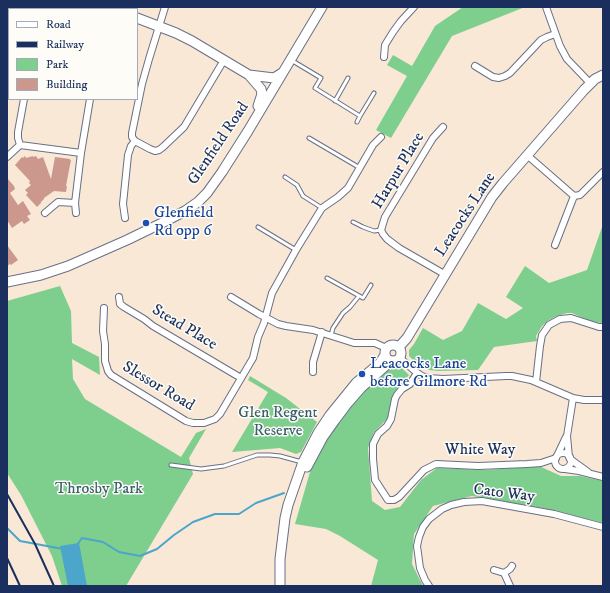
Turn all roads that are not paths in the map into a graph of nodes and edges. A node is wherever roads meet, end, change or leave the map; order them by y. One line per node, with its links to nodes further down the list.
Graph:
1 (165, 7): 6 (street)
2 (322, 7): 10 (street, Glenfield Road)
3 (414, 7): 8 (street)
4 (546, 7): 7 (street)
5 (138, 18): 6 (street)
6 (159, 26): 9 (street); 27 (street)
7 (555, 34): 11 (street); 16 (street)
8 (384, 57)
9 (224, 60): 14 (street); 27 (street)
10 (291, 60): 12 (street, Glenfield Road); 20 (lane)
11 (475, 66)
12 (283, 72): 14 (street); 24 (street, Glenfield Road)
13 (603, 74): 16 (street, Leacocks Lane)
14 (249, 75): 24 (street)
15 (348, 78): 20 (lane)
16 (590, 83): 30 (street, Leacocks Lane)
17 (374, 93): 21 (lane)
18 (24, 100): 28 (street)
19 (90, 100): 29 (street)
20 (335, 101): 21 (lane)
21 (360, 116): 22 (lane)
22 (357, 122)
23 (443, 127): 43 (street, Harpur Place)
24 (248, 131): 48 (street, Glenfield Road)
25 (381, 137): 32 (street)
26 (309, 138): 32 (lane)
27 (135, 141): 40 (street)
28 (20, 145): 29 (street); 31 (street)
29 (81, 153): 36 (street)
30 (527, 155): 35 (street); 46 (street, Leacocks Lane)
31 (7, 157)
32 (360, 168): 37 (street)
33 (603, 172): 35 (street)
34 (285, 177): 37 (lane)
35 (574, 196): 44 (street)
36 (75, 203): 38 (street); 39 (street)
37 (322, 208): 45 (street, Slessor Road)
38 (44, 213)
39 (76, 213)
40 (124, 218)
41 (353, 222): 43 (lane)
42 (258, 227): 45 (lane)
43 (381, 230): 46 (street)
44 (555, 245)
45 (296, 250): 54 (street, Slessor Road)
46 (446, 275): 58 (street, Leacocks Lane)
47 (327, 278): 50 (lane)
48 (7, 282)
49 (372, 285): 50 (lane)
50 (359, 296): 57 (lane)
51 (119, 297): 62 (street, Stead Place)
52 (231, 297): 54 (street)
53 (104, 308): 62 (street, Slessor Road)
54 (265, 317): 56 (street); 62 (street, Slessor Road)
55 (603, 327): 63 (street)
56 (322, 332): 57 (street); 60 (street)
57 (331, 335): 59 (street)
58 (400, 347): 59 (street); 59 (street)
59 (390, 356): 61 (street); 70 (street)
60 (313, 372)
61 (417, 373): 63 (street); 69 (street, White Way)
62 (241, 378)
63 (536, 382): 64 (street)
64 (573, 398): 65 (street); 66 (street)
65 (603, 400)
66 (567, 436): 67 (street); 68 (street)
67 (557, 457): 68 (street); 69 (street, White Way); 72 (street)
68 (569, 458): 73 (street); 74 (street)
69 (541, 462): 72 (street, White Way)
70 (306, 463): 71 (lane); 80 (street); 81 (street)
71 (171, 465)
72 (556, 465): 73 (street)
73 (565, 469): 74 (street)
74 (589, 473): 75 (street)
75 (603, 477)
76 (603, 527): 82 (street, Cato Way)
77 (512, 566): 79 (street)
78 (494, 570): 79 (street)
79 (504, 573): 83 (street)
80 (280, 586)
81 (286, 586)
82 (429, 586)
83 (510, 586)

